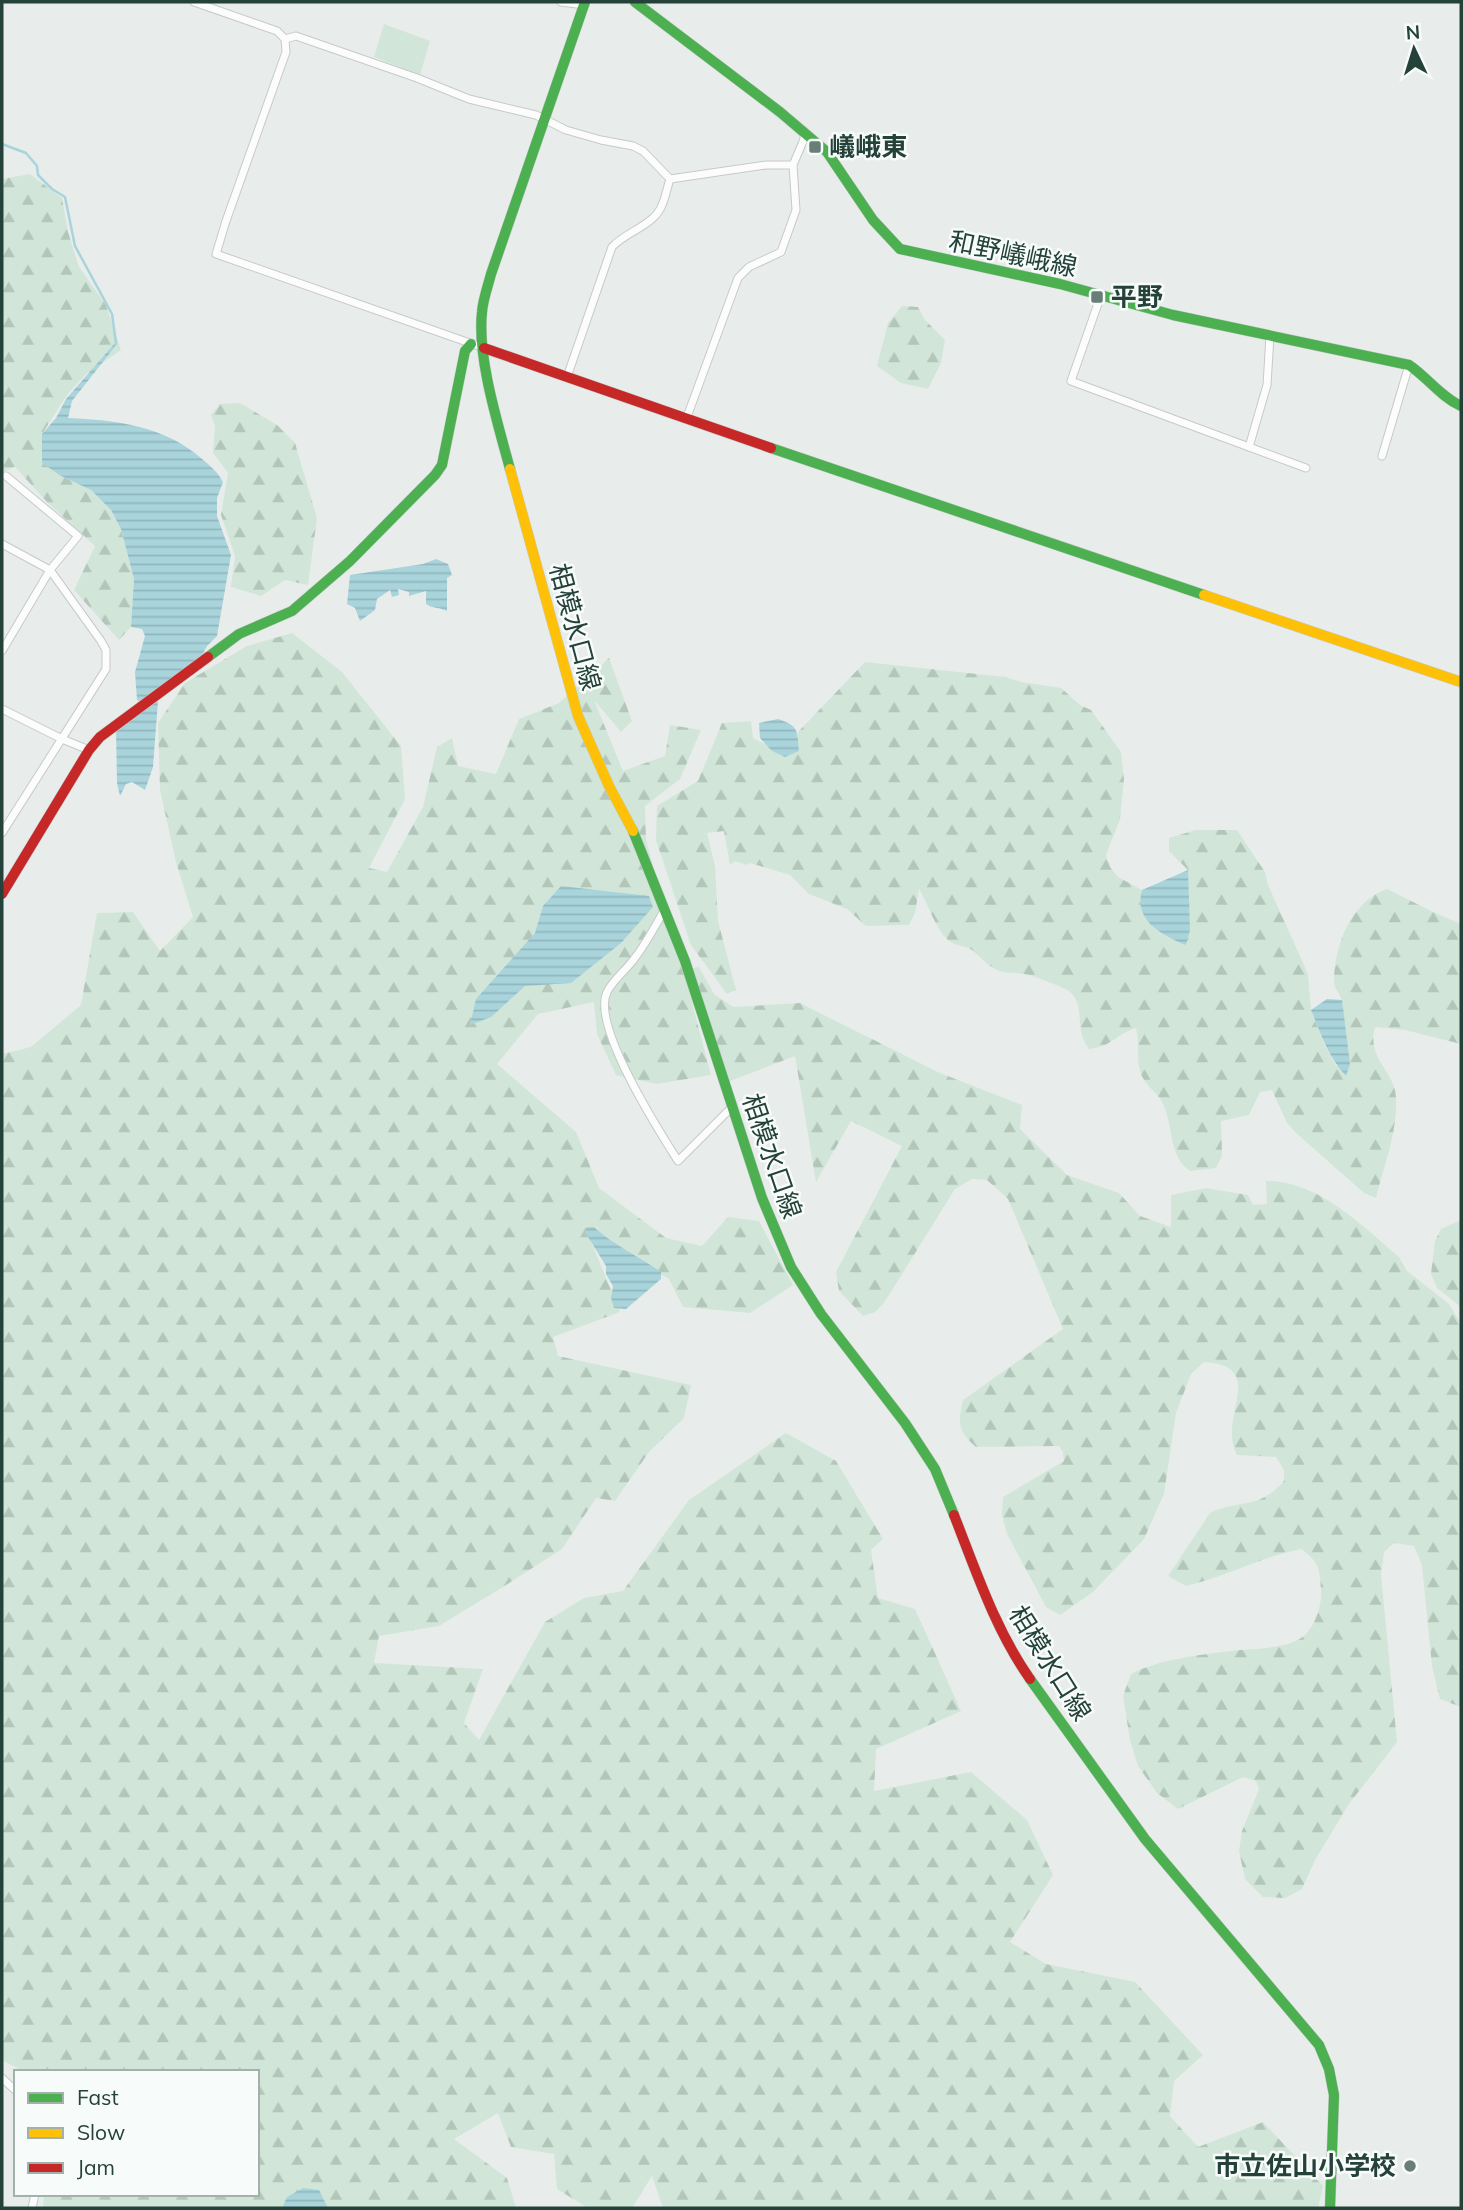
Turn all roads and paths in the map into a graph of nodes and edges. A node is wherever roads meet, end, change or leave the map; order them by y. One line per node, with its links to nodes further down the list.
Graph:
1 (194, 2): 5 (street)
2 (561, 2): 4 (street)
3 (635, 2): 7 (main road, 和野嶬峨線)
4 (585, 3): 6 (main road, 相模水口線)
5 (285, 39): 6 (street); 12 (street)
6 (546, 121): 9 (street); 13 (main road, 相模水口線)
7 (804, 131): 8 (street); 10 (main road, 和野嶬峨線)
8 (793, 165): 9 (street); 17 (street)
9 (670, 179): 15 (street)
10 (1101, 295): 11 (main road, 和野嶬峨線); 18 (street)
11 (1270, 336): 14 (main road, 和野嶬峨線); 18 (street)
12 (471, 344): 13 (street); 28 (main road)
13 (484, 348): 15 (main road); 32 (main road, 相模水口線)
14 (1409, 365): 16 (main road, 和野嶬峨線); 19 (street)
15 (567, 377): 17 (main road)
16 (1461, 406)
17 (687, 417): 25 (main road)
18 (1249, 447): 20 (street)
19 (1382, 456)
20 (1306, 468)
21 (6, 476): 23 (street)
22 (2, 544): 23 (street)
23 (50, 570): 24 (street); 27 (street)
24 (2, 651)
25 (1461, 682)
26 (2, 709): 27 (street)
27 (62, 739): 28 (street); 29 (street)
28 (89, 750): 31 (main road)
29 (4, 825): 30 (street)
30 (2, 833)
31 (2, 894)
32 (665, 909): 33 (main road, 相模水口線); 33 (street)
33 (732, 1107): 34 (main road, 相模水口線)
34 (1330, 2208)

